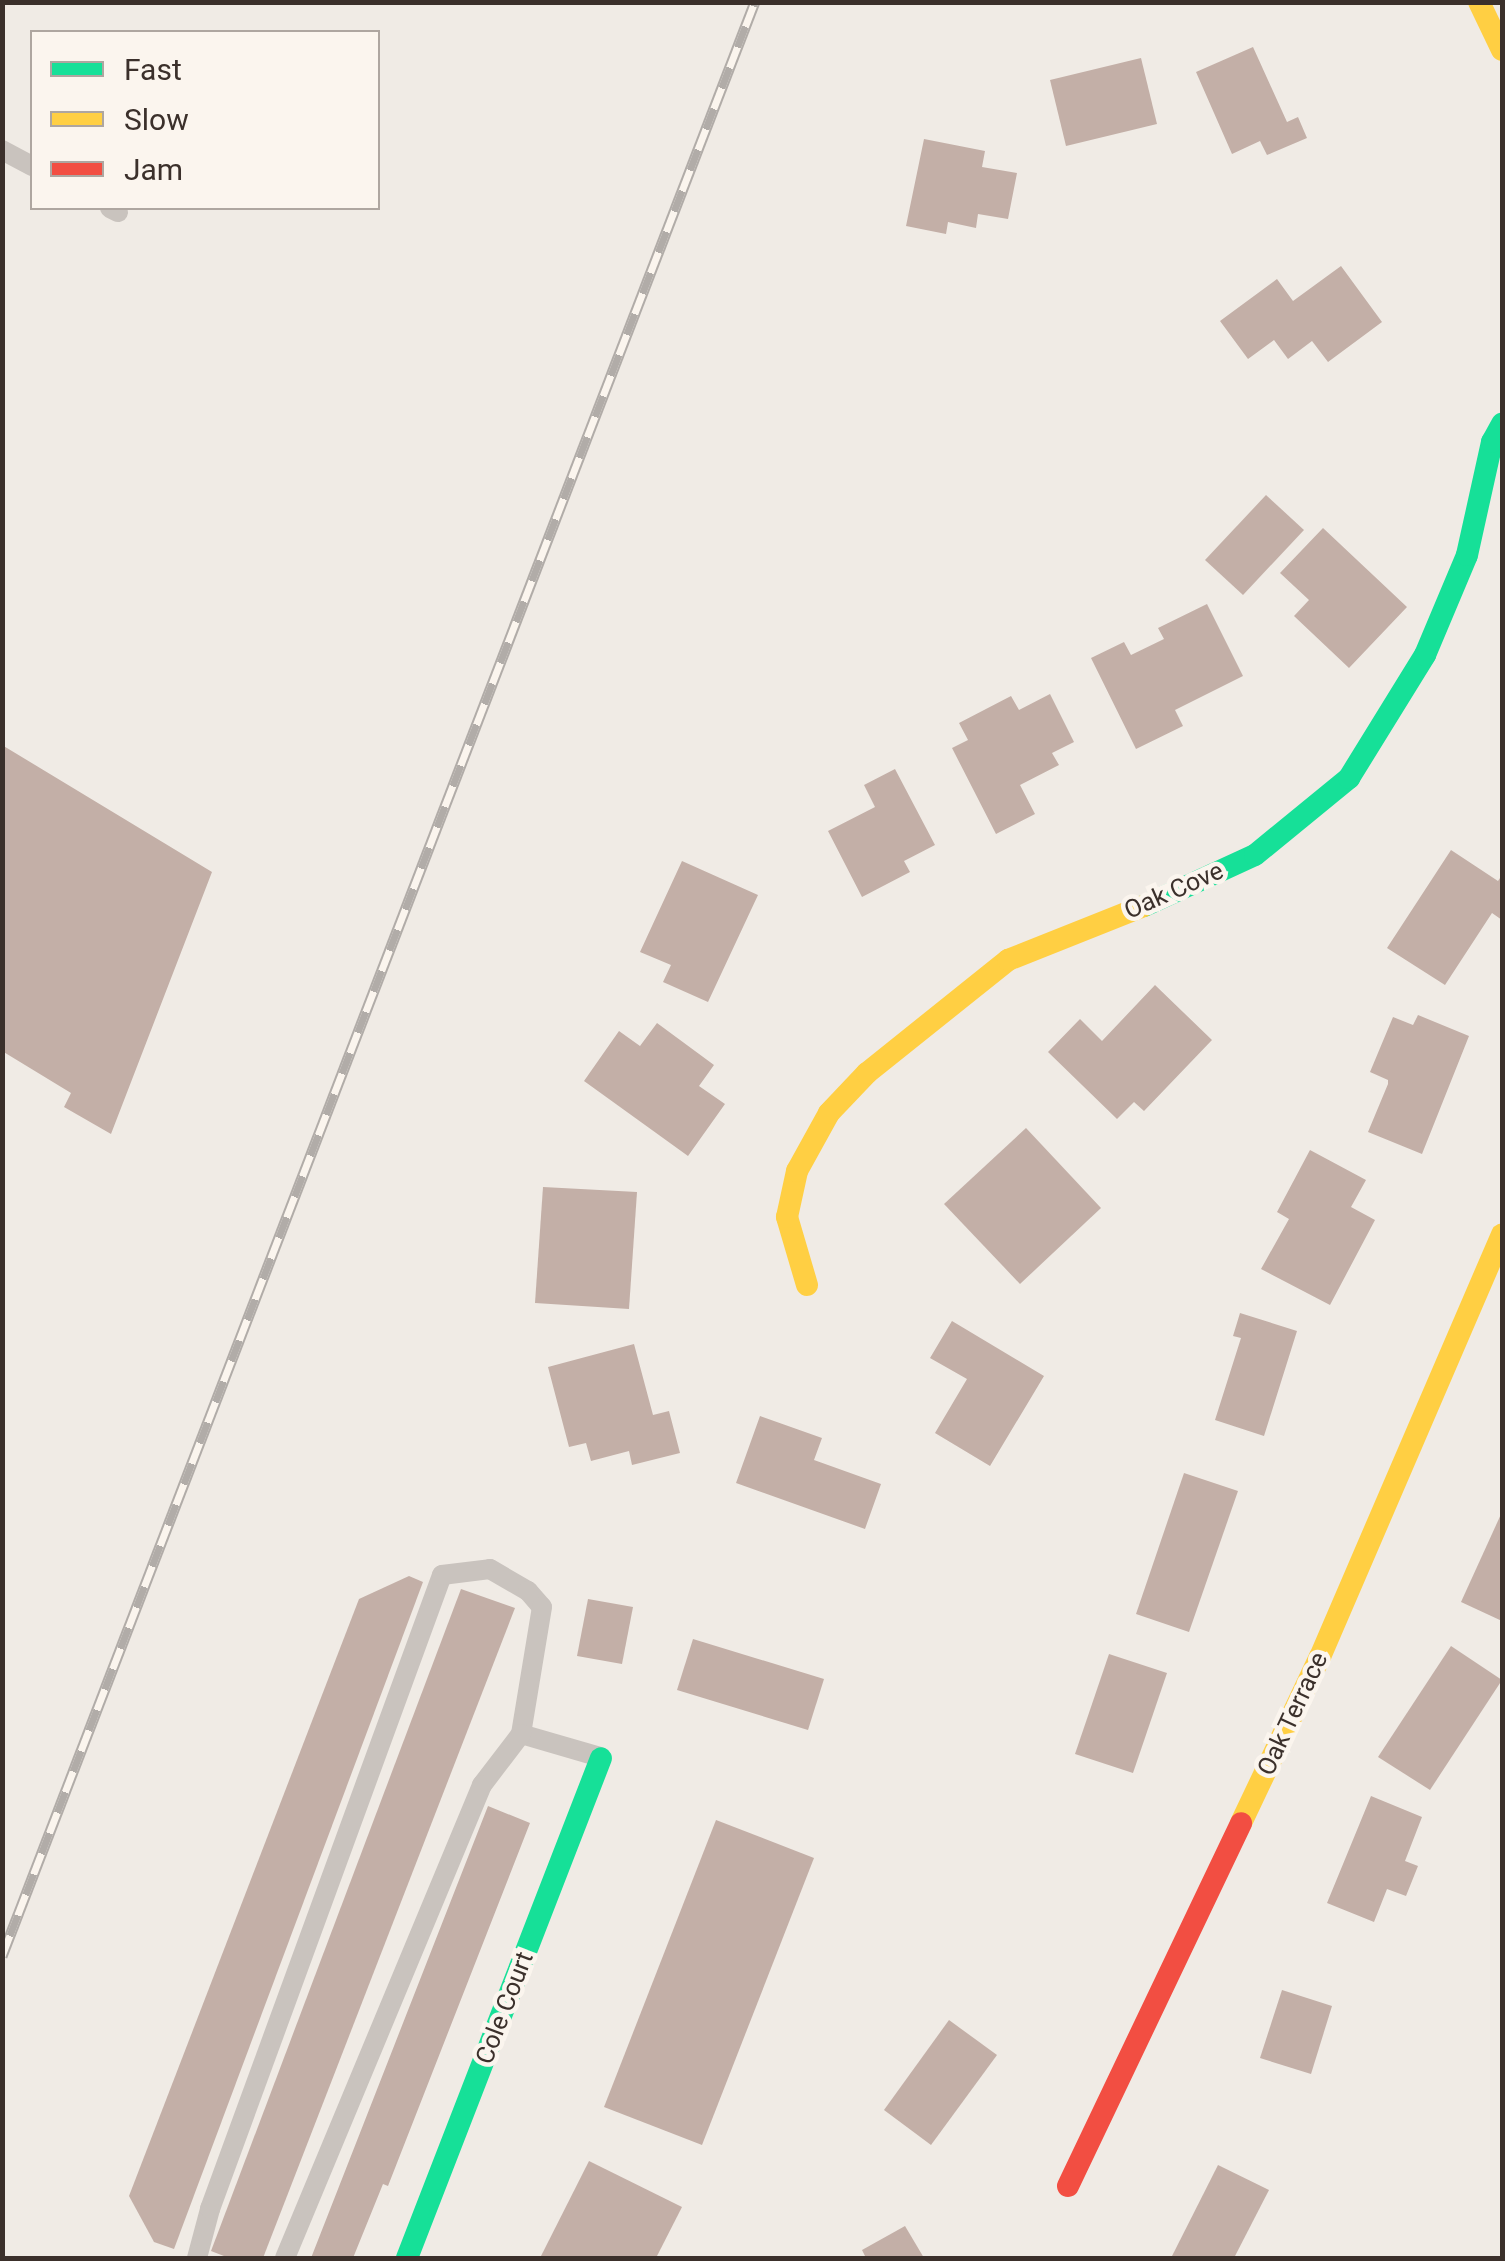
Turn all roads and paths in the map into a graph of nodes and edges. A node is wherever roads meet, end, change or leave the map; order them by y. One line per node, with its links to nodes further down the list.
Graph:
1 (1479, 2): 2 (street)
2 (1502, 50)
3 (2, 150): 4 (lane)
4 (30, 165)
5 (1502, 424): 7 (street, Oak Cove)
6 (1502, 1234): 10 (street, Oak Terrace)
7 (807, 1284)
8 (522, 1734): 9 (lane); 11 (lane); 12 (lane)
9 (602, 1758): 13 (street, Cole Court)
10 (1068, 2186)
11 (198, 2258)
12 (285, 2258)
13 (407, 2258)

